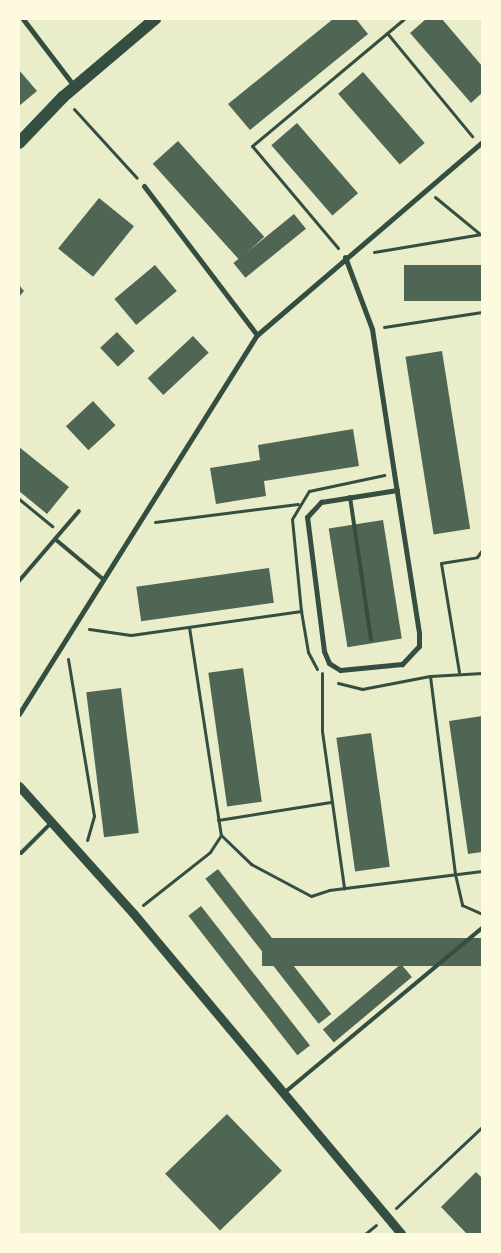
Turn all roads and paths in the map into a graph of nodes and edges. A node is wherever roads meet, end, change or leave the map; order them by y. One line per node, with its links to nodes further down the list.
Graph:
1 (24, 19): 5 (street)
2 (155, 19): 5 (main road)
3 (404, 19): 4 (path)
4 (387, 33): 8 (path); 12 (path)
5 (74, 87): 6 (main road)
6 (63, 97): 7 (main road); 9 (path)
7 (19, 143)
8 (481, 143): 10 (street)
9 (144, 186): 15 (street)
10 (425, 190): 11 (path); 12 (street)
11 (482, 234): 12 (path)
12 (345, 257): 14 (street); 15 (street)
13 (482, 312): 14 (path)
14 (372, 329): 16 (street)
15 (257, 335): 23 (street)
16 (394, 473): 17 (street); 20 (path)
17 (397, 490): 18 (street); 34 (street)
18 (350, 497): 21 (street); 32 (lane)
19 (19, 499): 24 (path)
20 (297, 504): 21 (path); 23 (path); 29 (path)
21 (312, 509): 34 (street)
22 (79, 511): 24 (lane)
23 (144, 515): 27 (street)
24 (60, 532): 25 (lane)
25 (55, 539): 27 (lane); 28 (lane)
26 (482, 550): 35 (path)
27 (104, 580): 33 (street)
28 (19, 581)
29 (300, 611): 30 (path); 37 (path)
30 (189, 627): 31 (path); 42 (path)
31 (89, 629)
32 (371, 638)
33 (65, 641): 39 (street); 46 (path)
34 (329, 663): 37 (path)
35 (458, 672): 36 (path); 38 (path)
36 (482, 673)
37 (320, 675): 38 (path); 41 (path)
38 (430, 676): 48 (path)
39 (19, 714)
40 (19, 786): 43 (street)
41 (331, 802): 42 (path); 49 (path)
42 (218, 820): 44 (path)
43 (51, 823): 45 (lane); 46 (street)
44 (221, 835): 49 (path); 50 (path)
45 (21, 853)
46 (83, 857): 50 (street)
47 (482, 870): 48 (path)
48 (455, 874): 49 (path); 51 (path)
49 (344, 888)
50 (133, 913): 53 (street)
51 (482, 914)
52 (482, 928): 53 (lane)
53 (284, 1094): 55 (street)
54 (482, 1127): 55 (path)
55 (386, 1218): 56 (path); 57 (street)
56 (365, 1234)
57 (401, 1234)

